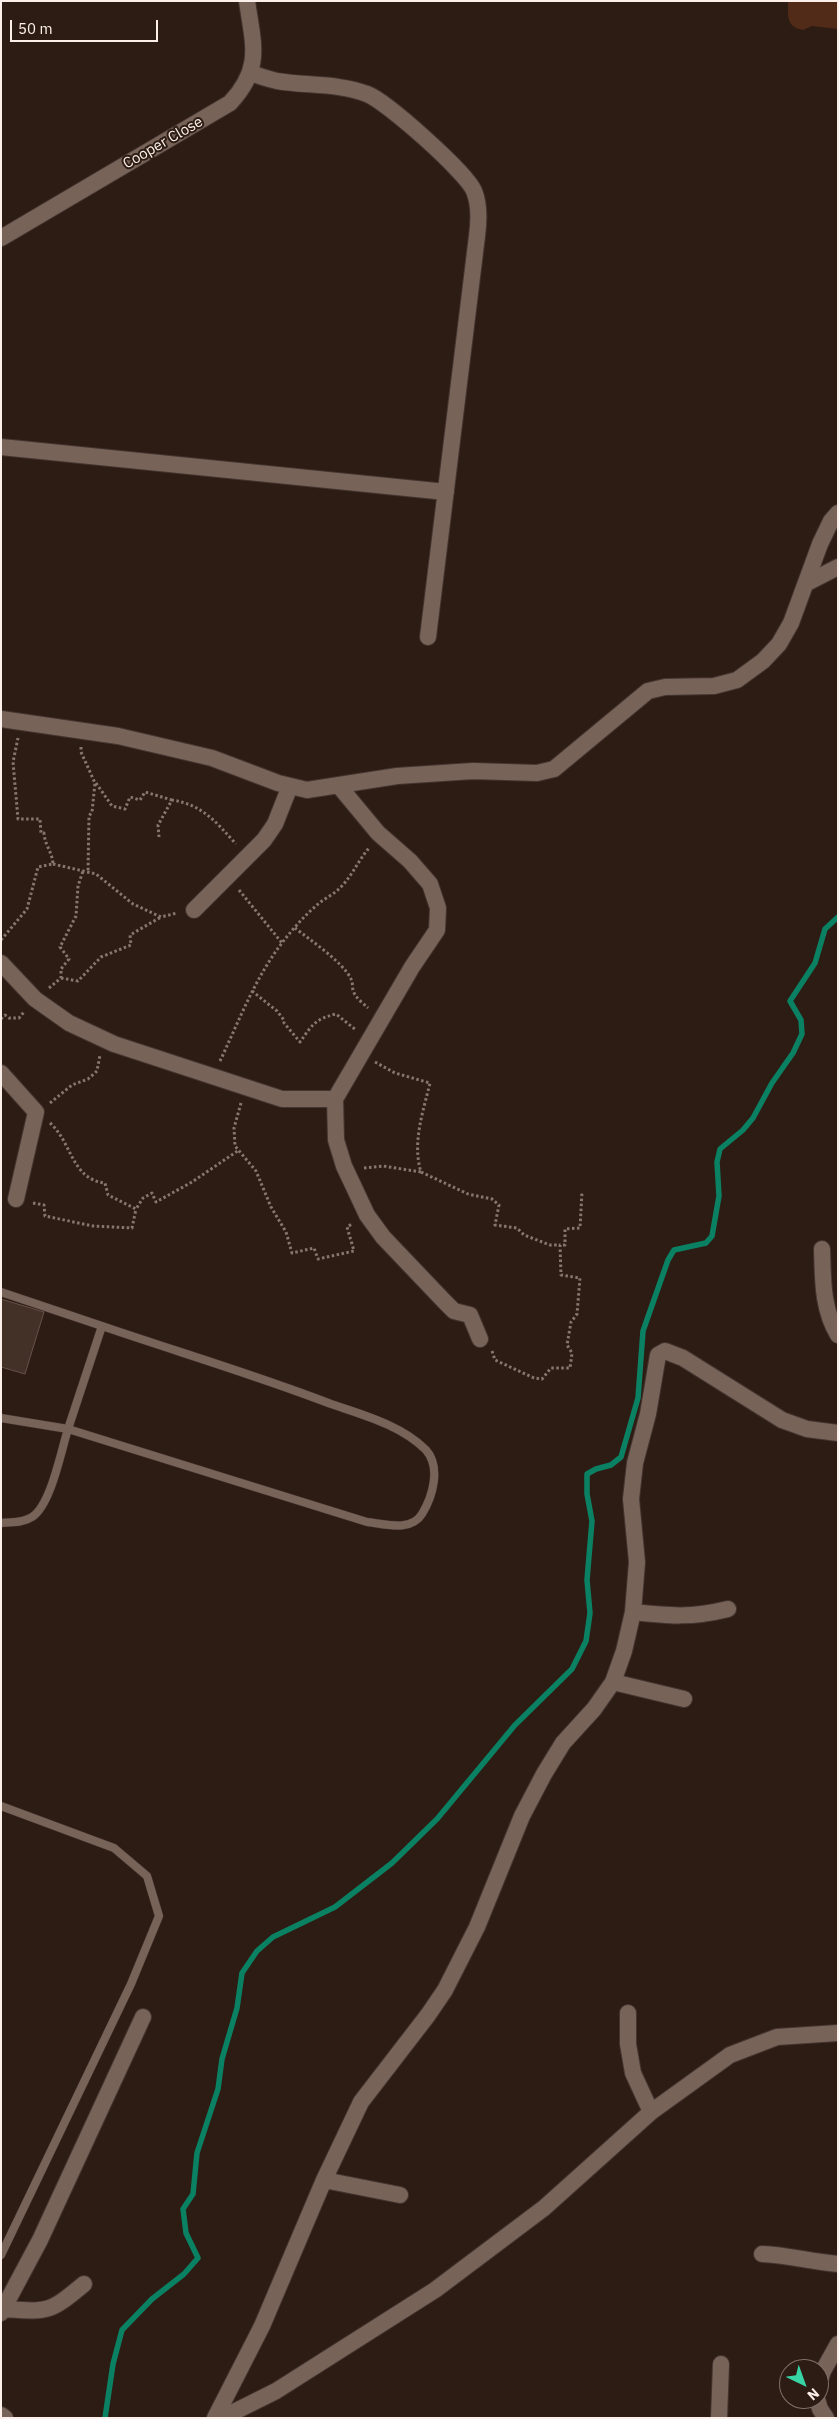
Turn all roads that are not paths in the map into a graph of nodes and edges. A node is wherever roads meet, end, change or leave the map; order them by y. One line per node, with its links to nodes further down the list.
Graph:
1 (247, 1): 2 (street, Cooper Close)
2 (251, 73): 3 (street, Cooper Close); 5 (street)
3 (1, 238)
4 (1, 447): 5 (street)
5 (446, 492): 9 (street)
6 (838, 513): 8 (street)
7 (838, 567): 8 (street)
8 (807, 583): 12 (street)
9 (428, 638)
10 (1, 719): 11 (street)
11 (290, 786): 12 (street); 13 (street)
12 (339, 786): 16 (street)
13 (194, 910)
14 (1, 963): 16 (street)
15 (1, 1073): 17 (street)
16 (335, 1099): 22 (street)
17 (16, 1198)
18 (822, 1249): 21 (street)
19 (1, 1292): 20 (lane)
20 (102, 1326): 24 (lane); 24 (lane)
21 (838, 1335)
22 (480, 1339)
23 (1, 1418): 24 (lane)
24 (68, 1429): 26 (lane)
25 (838, 1433): 28 (street)
26 (1, 1523)
27 (728, 1610): 28 (street)
28 (634, 1612): 29 (street)
29 (613, 1682): 30 (street); 36 (street)
30 (684, 1699)
31 (1, 1806): 39 (lane)
32 (628, 2013): 35 (street)
33 (143, 2017): 42 (street)
34 (838, 2033): 35 (street)
35 (651, 2112): 49 (street)
36 (324, 2180): 37 (street); 48 (street)
37 (400, 2195)
38 (762, 2254): 40 (street)
39 (1, 2255)
40 (838, 2264)
41 (84, 2284): 42 (street)
42 (2, 2311)
43 (838, 2344): 44 (street)
44 (829, 2360)
45 (721, 2364): 50 (street)
46 (1, 2415): 47 (street)
47 (5, 2418)
48 (215, 2418)
49 (222, 2418)
50 (719, 2418)

